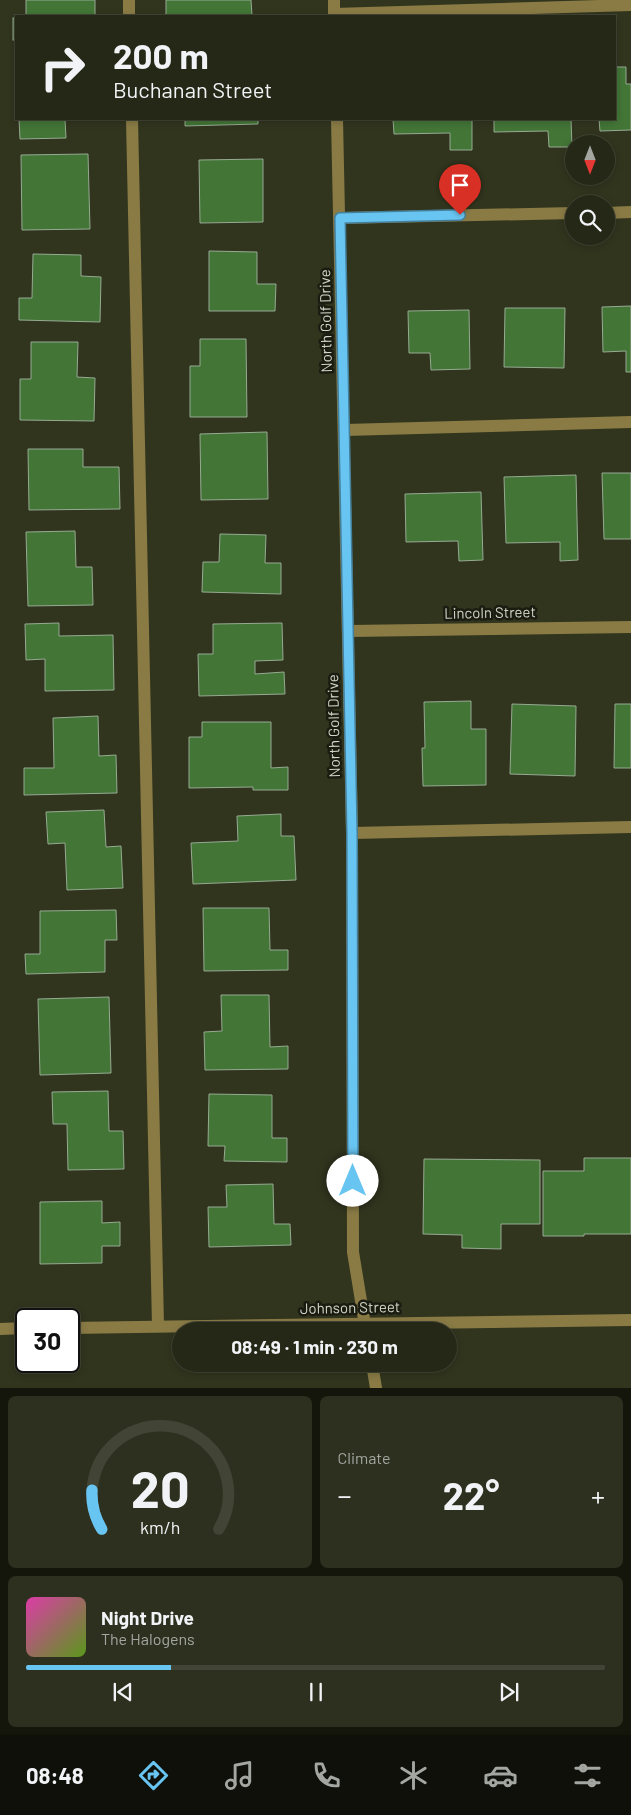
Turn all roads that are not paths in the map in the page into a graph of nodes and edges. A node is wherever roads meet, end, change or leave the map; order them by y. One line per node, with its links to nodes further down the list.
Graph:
1 (129, 0): 4 (street)
2 (334, 0): 5 (street)
3 (631, 5): 5 (street)
4 (129, 15)
5 (334, 15)
6 (132, 120): 21 (street)
7 (337, 120): 11 (street, North Golf Drive)
8 (631, 212): 10 (street)
9 (565, 213): 11 (street)
10 (615, 213)
11 (340, 218): 13 (street, North Golf Drive)
12 (631, 422): 13 (street)
13 (345, 430): 15 (street, North Golf Drive)
14 (631, 627): 15 (street, Lincoln Street)
15 (349, 630): 17 (street, North Golf Drive)
16 (631, 827): 17 (street)
17 (352, 833): 19 (street, North Golf Drive)
18 (631, 1320): 20 (street, Johnson Street)
19 (365, 1322)
20 (457, 1325)
21 (158, 1326): 22 (street, Johnson Street); 25 (street, Johnson Street)
22 (172, 1326)
23 (0, 1328): 24 (street)
24 (15, 1328)
25 (80, 1328)
26 (373, 1372): 27 (street)
27 (376, 1388)

